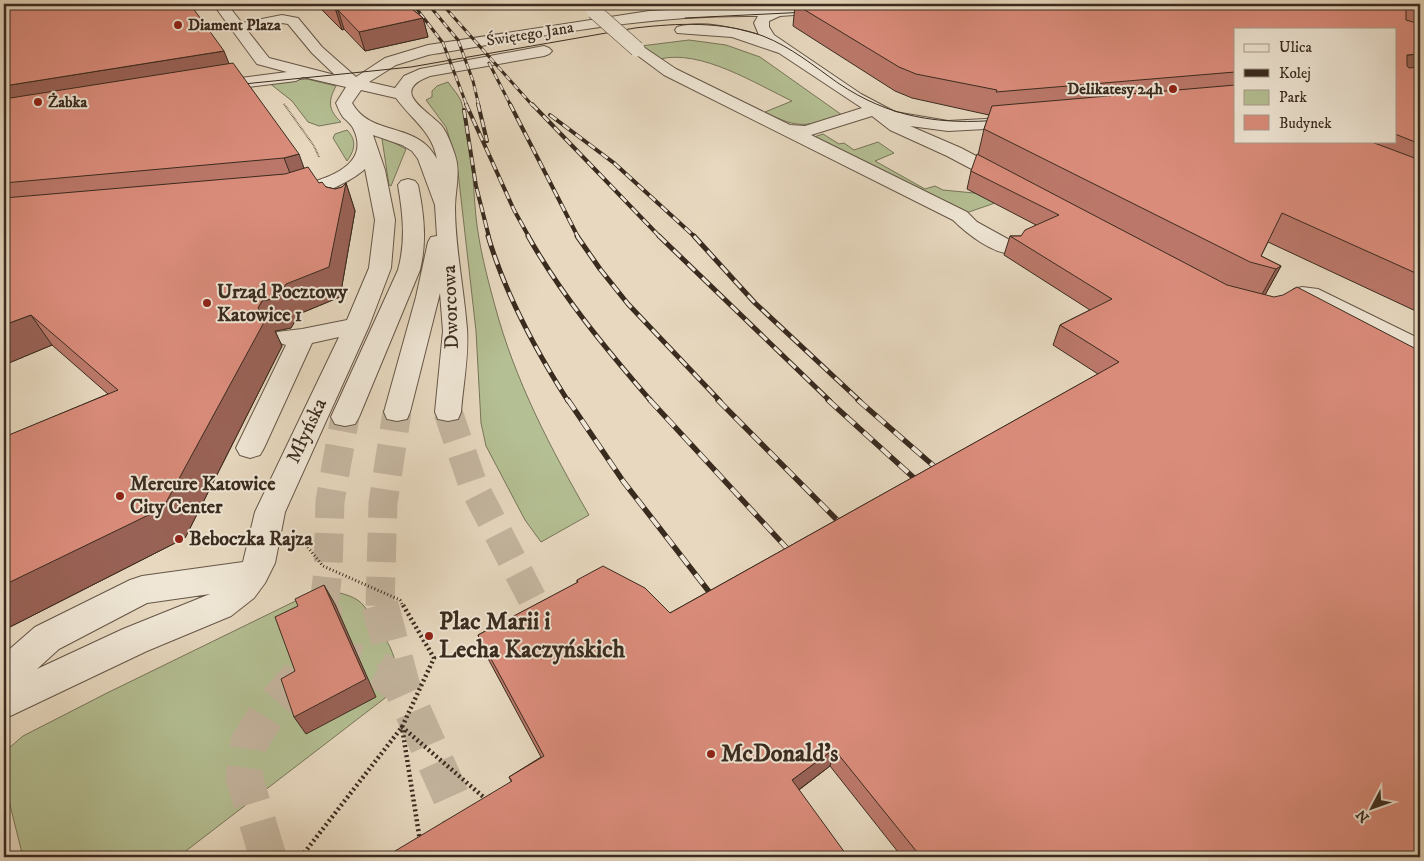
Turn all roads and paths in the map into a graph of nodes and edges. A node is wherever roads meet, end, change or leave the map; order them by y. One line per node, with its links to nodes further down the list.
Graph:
1 (220, 4): 6 (street)
2 (893, 4): 5 (street, Świętego Jana)
3 (595, 7): 10 (street, bridge)
4 (746, 8): 5 (street, Świętego Jana); 7 (street); 12 (street, Świętego Jana)
5 (780, 12): 13 (street)
6 (234, 23): 14 (street); 15 (street)
7 (684, 30): 8 (street); 13 (street)
8 (667, 31)
9 (609, 39): 10 (street)
10 (640, 41): 25 (street)
11 (560, 48): 18 (street, Świętego Jana)
12 (428, 50): 14 (street); 16 (street, Świętego Jana)
13 (784, 50): 20 (street)
14 (325, 58): 16 (street)
15 (312, 75): 16 (street); 17 (street)
16 (354, 85): 18 (street); 23 (street)
17 (193, 90)
18 (402, 94): 21 (street, Dworcowa)
19 (280, 101): 29 (path)
20 (874, 110): 24 (street); 25 (street); 28 (street)
21 (416, 112): 27 (street); 35 (street, Dworcowa)
22 (1040, 120): 24 (street)
23 (361, 125): 26 (street); 27 (street)
24 (948, 126): 28 (street)
25 (788, 130): 37 (street)
26 (368, 144): 30 (street); 36 (street)
27 (417, 146): 31 (street); 35 (street, Dworcowa)
28 (954, 152): 32 (street)
29 (320, 161)
30 (326, 184): 33 (street); 34 (street)
31 (408, 185): 36 (street); 43 (street)
32 (1023, 189)
33 (267, 196)
34 (345, 199)
35 (444, 205): 41 (street); 42 (street, Dworcowa)
36 (385, 220): 39 (street, Młyńska)
37 (1006, 248)
38 (1280, 298): 40 (street)
39 (357, 326): 44 (street); 46 (street, Młyńska)
40 (1420, 349)
41 (397, 412)
42 (448, 412)
43 (345, 417)
44 (250, 448)
45 (301, 528): 49 (path)
46 (254, 574): 47 (street); 48 (street, Młyńska)
47 (4, 676)
48 (4, 702)
49 (402, 727): 50 (path); 51 (path); 52 (path)
50 (490, 802)
51 (420, 845)
52 (301, 857)

